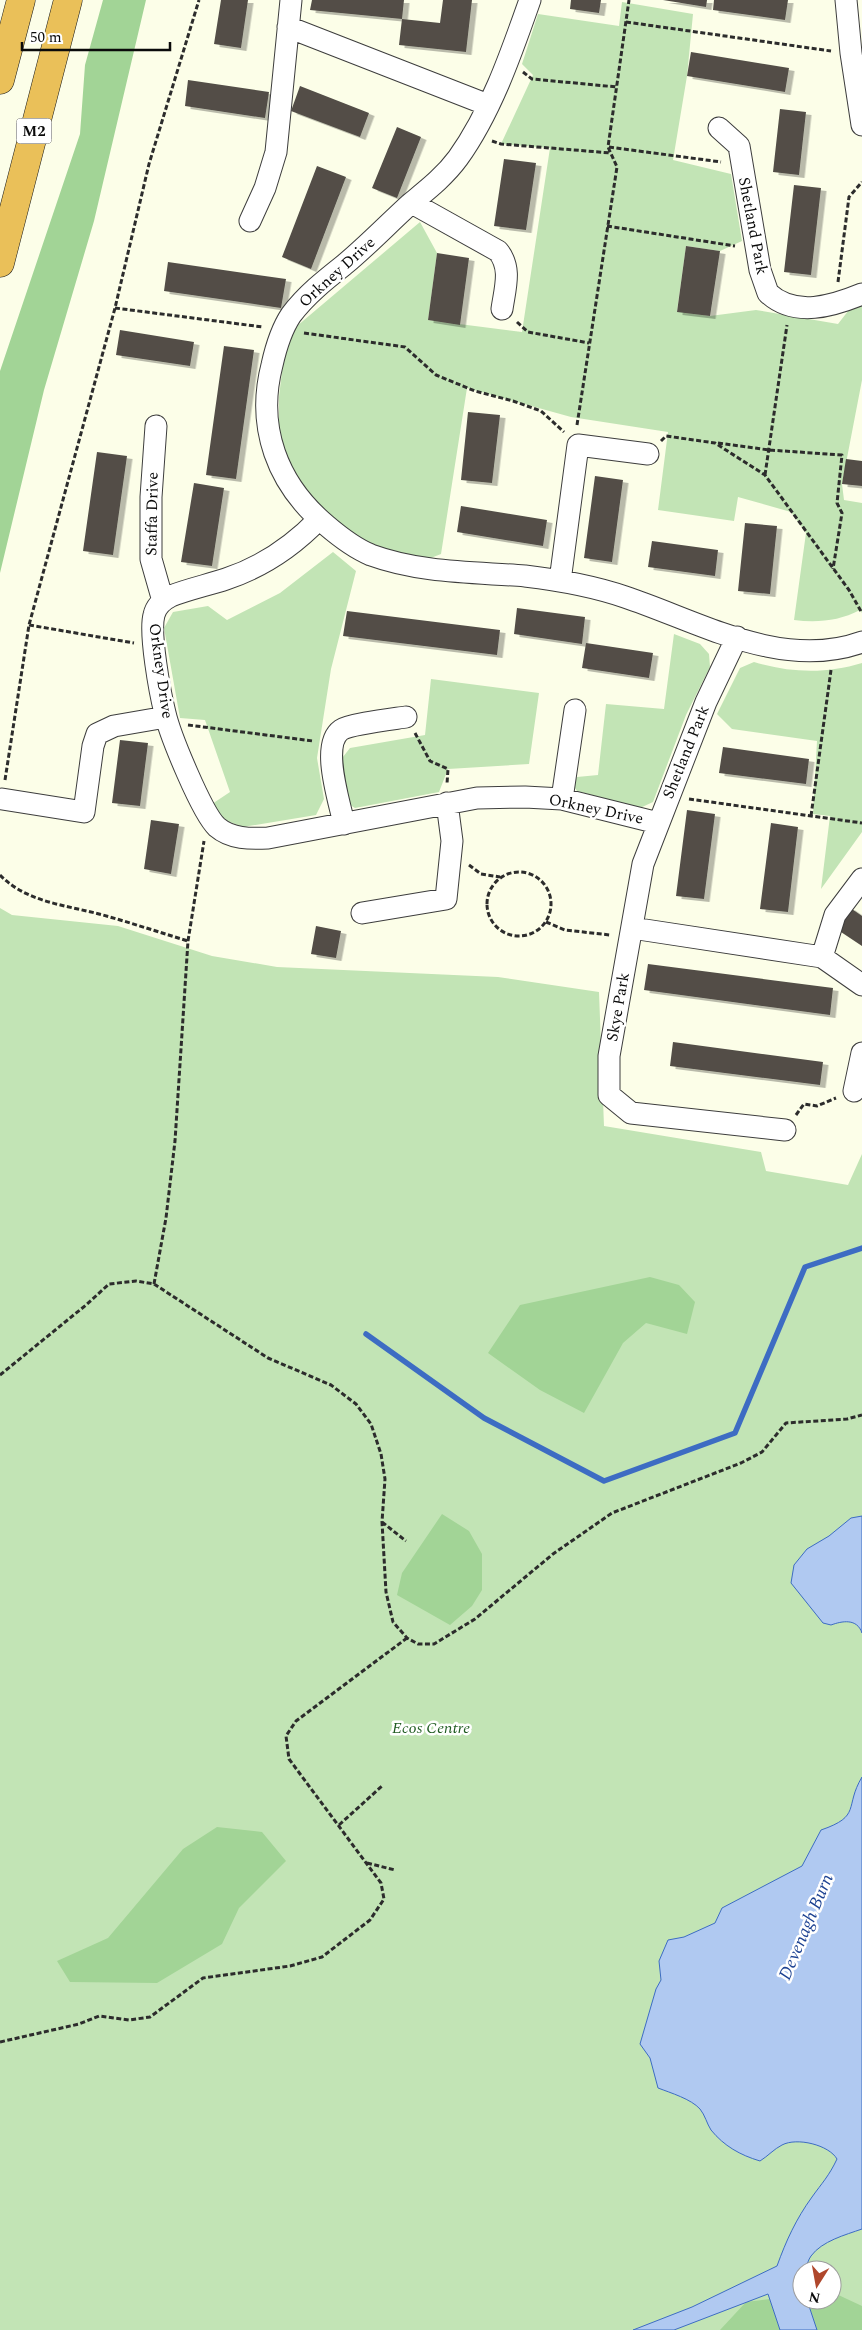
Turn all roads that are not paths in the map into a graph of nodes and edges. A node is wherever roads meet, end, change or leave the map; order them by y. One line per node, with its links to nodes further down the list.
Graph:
1 (21, 0): 7 (highway)
2 (68, 0): 14 (highway, M2)
3 (291, 0): 6 (street)
4 (530, 0): 9 (street, Orkney Drive)
5 (846, 0): 8 (street)
6 (288, 27): 9 (street); 13 (street)
7 (0, 80)
8 (858, 81): 10 (street)
9 (488, 104): 12 (street, Orkney Drive)
10 (862, 125)
11 (719, 128): 15 (street, Shetland Park)
12 (412, 203): 16 (street); 19 (street, Orkney Drive)
13 (250, 221)
14 (0, 263)
15 (862, 294)
16 (502, 308)
17 (156, 426): 21 (street, Staffa Drive)
18 (648, 454): 20 (street)
19 (319, 519): 20 (street); 21 (street, Orkney Drive)
20 (560, 581): 22 (street)
21 (163, 601): 26 (street, Orkney Drive)
22 (737, 637): 23 (street); 30 (street, Shetland Park)
23 (862, 642)
24 (575, 710): 28 (street)
25 (406, 717): 31 (street)
26 (167, 720): 27 (street); 31 (street, Orkney Drive)
27 (2, 799)
28 (562, 799): 29 (street, Orkney Drive); 30 (street, Orkney Drive)
29 (447, 804): 31 (street, Orkney Drive); 33 (street)
30 (658, 823): 34 (street, Shetland Park)
31 (344, 824)
32 (862, 879): 35 (street)
33 (362, 913)
34 (632, 928): 35 (street); 39 (street, Skye Park)
35 (822, 956): 36 (street)
36 (862, 985)
37 (862, 1053): 38 (street)
38 (854, 1091)
39 (785, 1130)

